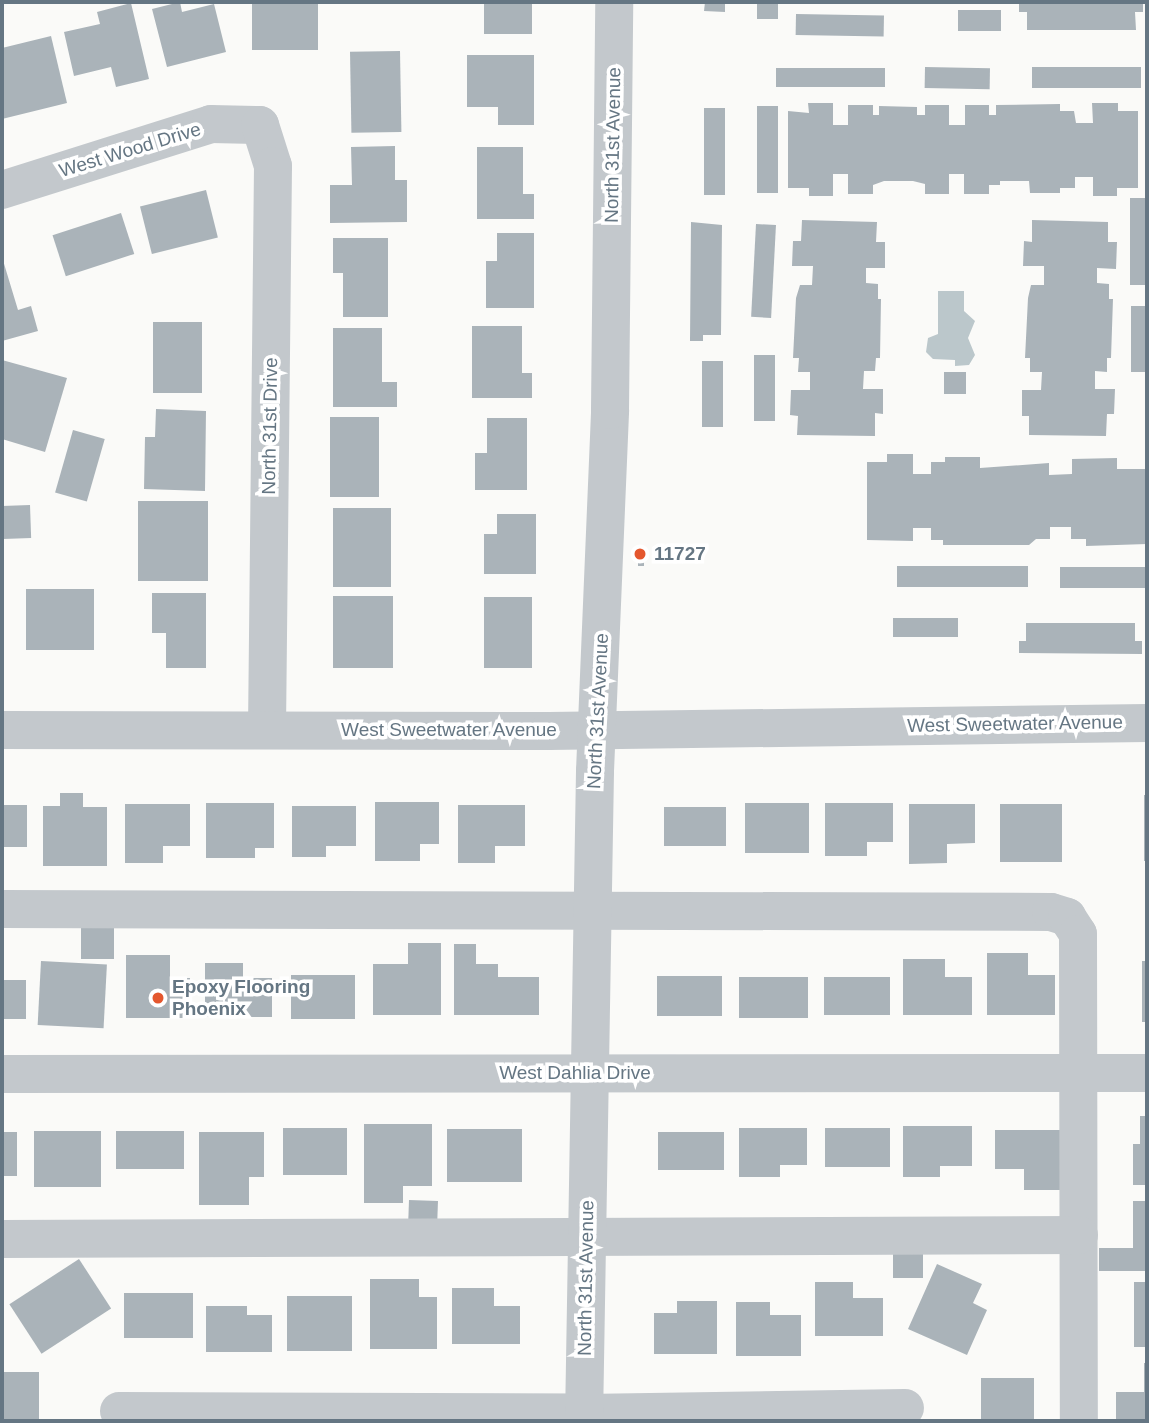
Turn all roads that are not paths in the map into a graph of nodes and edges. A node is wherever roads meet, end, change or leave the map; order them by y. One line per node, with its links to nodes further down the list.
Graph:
1 (614, 2): 7 (street, North 31st Avenue)
2 (260, 125): 3 (street, West Wood Drive); 6 (street, North 31st Drive)
3 (2, 190)
4 (1147, 723): 7 (street, West Sweetwater Avenue)
5 (2, 730): 6 (street, West Sweetwater Avenue)
6 (267, 730): 7 (street, West Sweetwater Avenue)
7 (597, 730): 9 (street, North 31st Avenue)
8 (2, 909): 9 (street)
9 (592, 912): 10 (street, North 31st Avenue); 11 (street)
10 (588, 1073): 11 (street, West Dahlia Drive); 13 (street, West Dahlia Drive); 15 (street, North 31st Avenue)
11 (1078, 1073): 12 (street, West Dahlia Drive); 14 (street)
12 (1147, 1073)
13 (2, 1074)
14 (1079, 1235): 15 (street); 20 (street)
15 (586, 1238): 16 (street); 19 (street, North 31st Avenue)
16 (2, 1239)
17 (905, 1408): 19 (street)
18 (120, 1411): 19 (street)
19 (584, 1417)
20 (1079, 1421)

